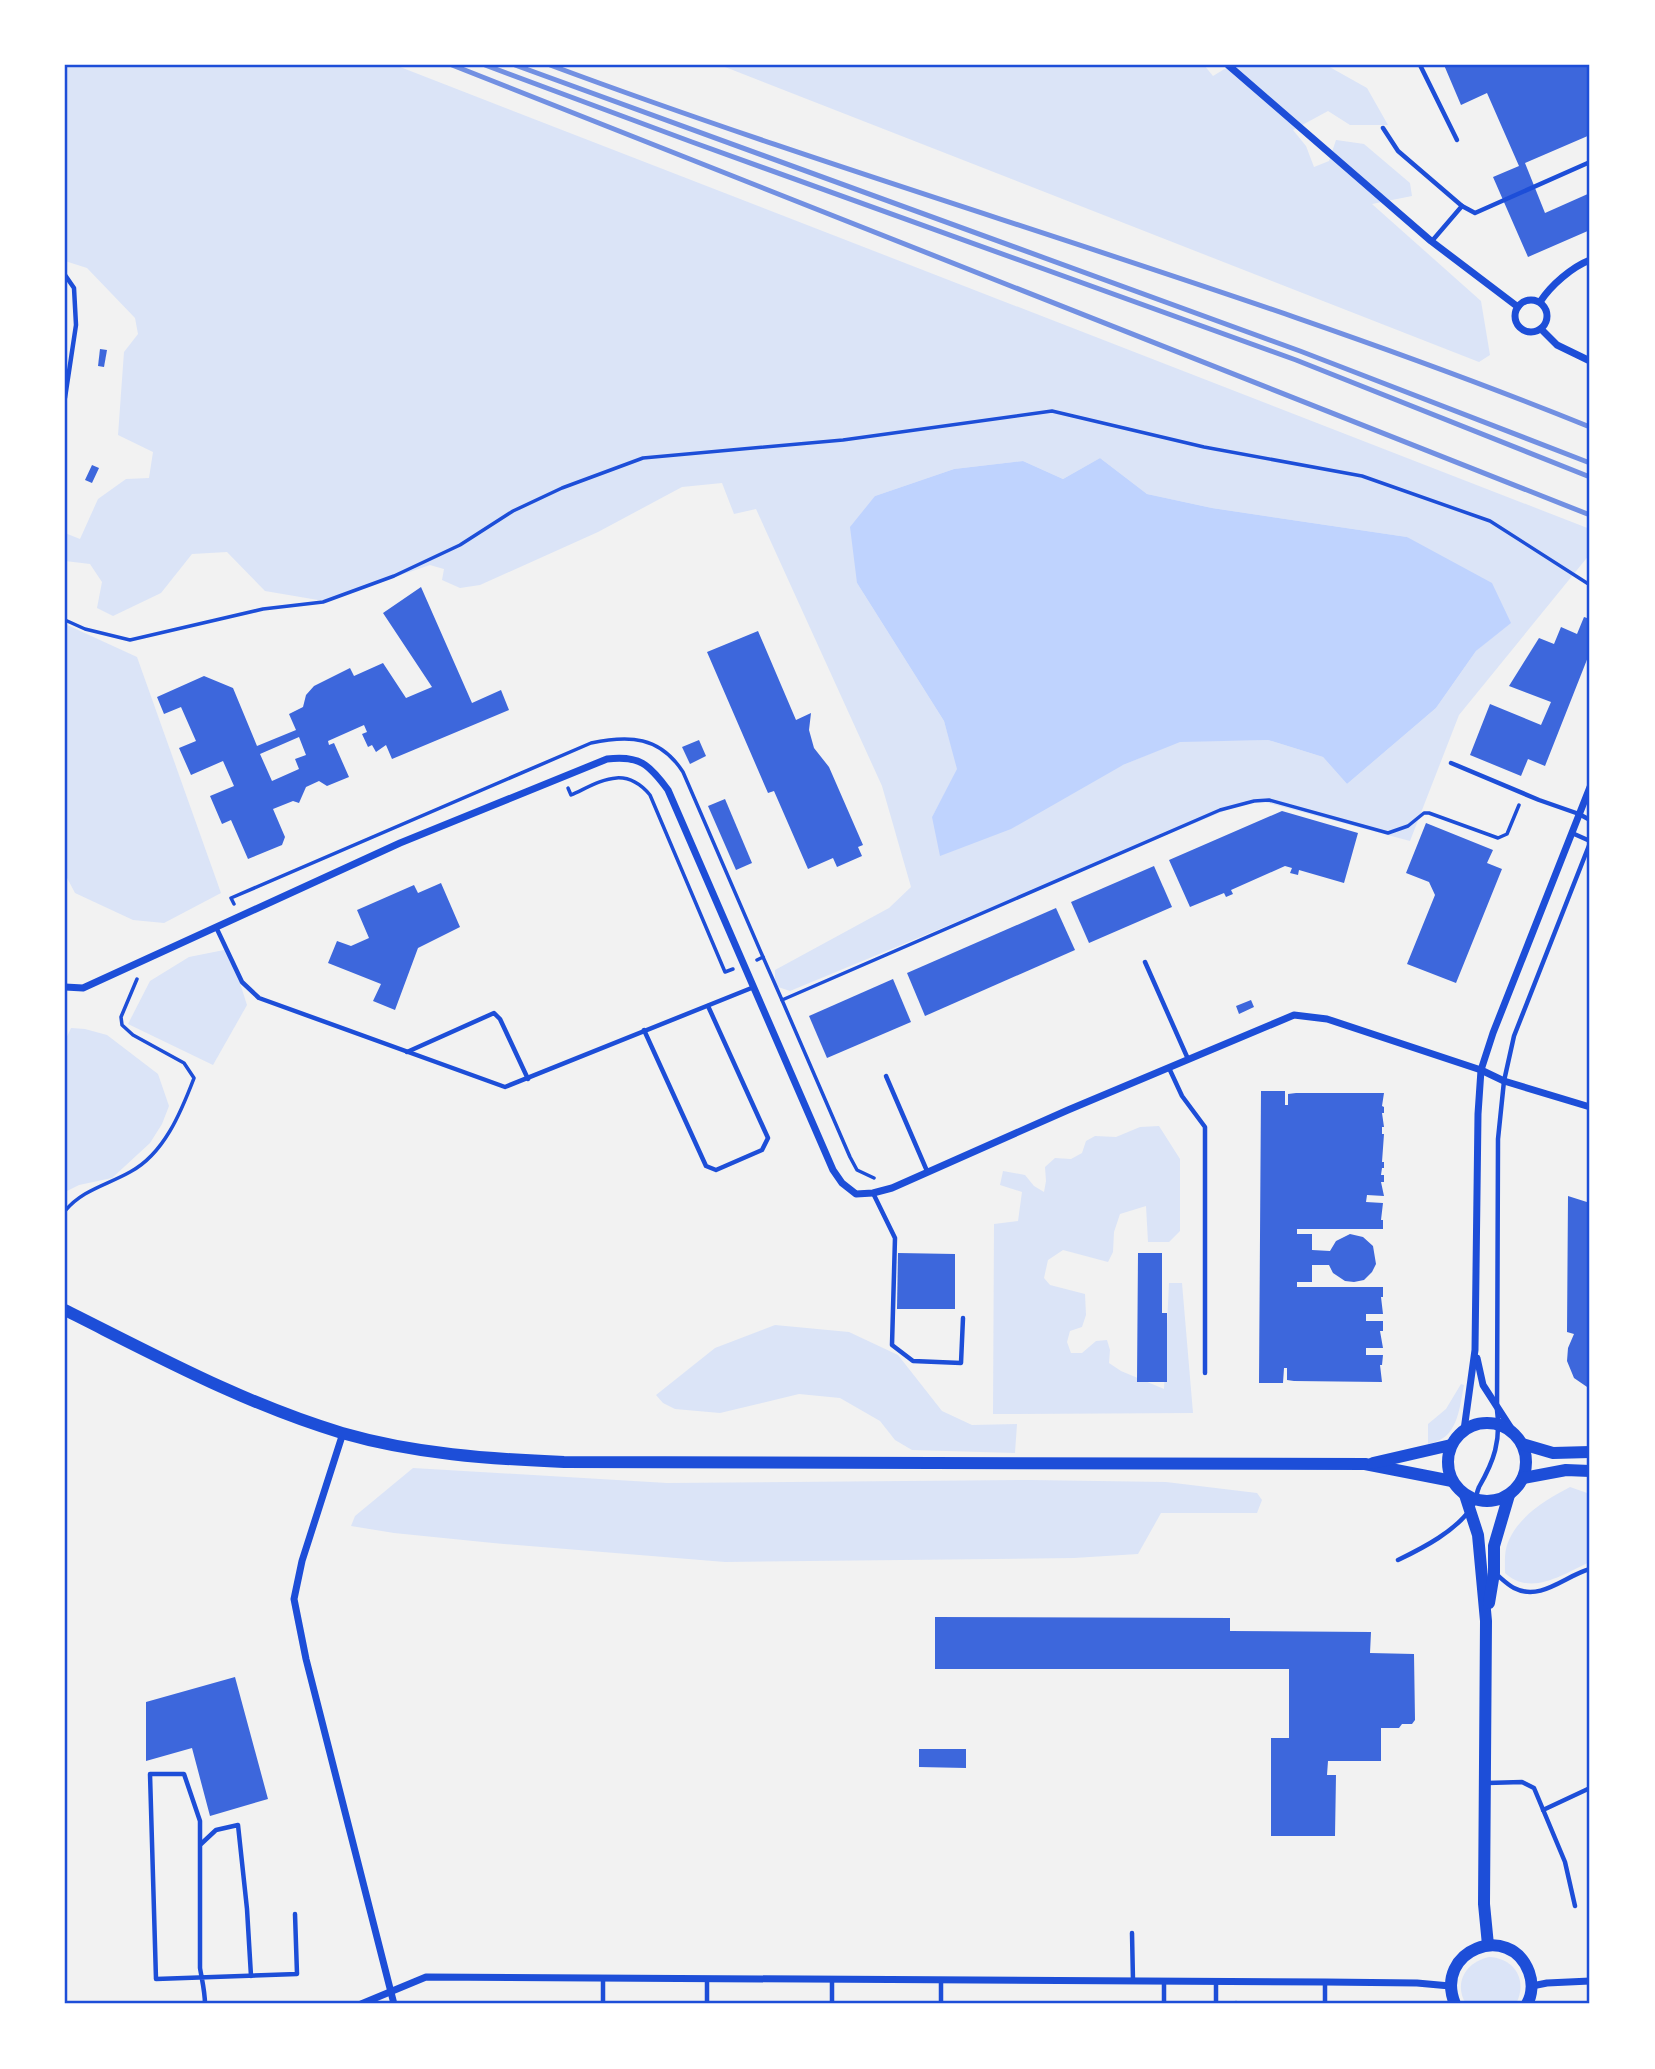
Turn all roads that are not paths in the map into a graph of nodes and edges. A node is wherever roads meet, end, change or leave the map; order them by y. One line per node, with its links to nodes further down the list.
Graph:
1 (1228, 65): 7 (street)
2 (1420, 65): 4 (lane)
3 (1384, 128): 6 (lane)
4 (1457, 140)
5 (1590, 162): 6 (lane)
6 (1462, 206): 7 (lane)
7 (1431, 241): 11 (street)
8 (1590, 260): 10 (street)
9 (65, 275): 14 (lane)
10 (1540, 302): 11 (street); 12 (street)
11 (1518, 307): 12 (street)
12 (1541, 329): 13 (street)
13 (1590, 361)
14 (65, 397)
15 (1451, 763): 17 (lane)
16 (1590, 787): 17 (street)
17 (1579, 814): 18 (lane); 19 (street)
18 (1590, 820)
19 (1571, 833): 20 (lane); 30 (street)
20 (1590, 842): 33 (lane)
21 (216, 927): 23 (street); 24 (street); 27 (lane)
22 (1145, 962): 28 (lane)
23 (65, 987)
24 (754, 987): 25 (lane); 36 (street)
25 (708, 1006): 26 (lane); 26 (lane)
26 (644, 1030): 32 (lane)
27 (407, 1052): 32 (lane); 32 (lane)
28 (1188, 1059): 29 (street); 30 (street)
29 (1169, 1067): 35 (street); 40 (lane)
30 (1481, 1070): 33 (street); 39 (street)
31 (886, 1076): 35 (lane)
32 (528, 1079)
33 (1504, 1081): 34 (street); 41 (lane)
34 (1590, 1107)
35 (927, 1171): 36 (street)
36 (873, 1194): 38 (lane)
37 (65, 1310): 44 (street)
38 (963, 1318)
39 (1475, 1350): 41 (street); 43 (street)
40 (1205, 1373)
41 (1497, 1410): 42 (lane); 45 (street)
42 (1499, 1424): 43 (street); 45 (street); 54 (lane)
43 (1464, 1430): 47 (street)
44 (343, 1433): 49 (street); 80 (street)
45 (1514, 1433): 46 (street)
46 (1522, 1444): 48 (street); 51 (street)
47 (1451, 1445): 49 (street); 52 (street)
48 (1590, 1452)
49 (1366, 1464): 52 (street)
50 (1590, 1471): 51 (street)
51 (1523, 1478): 53 (street)
52 (1452, 1481): 54 (street)
53 (1509, 1495): 54 (street); 57 (street)
54 (1471, 1501): 55 (lane); 58 (street)
55 (1398, 1560)
56 (1590, 1569): 57 (lane)
57 (1494, 1573): 58 (street)
58 (1486, 1621): 59 (street)
59 (1486, 1783): 61 (lane); 66 (street)
60 (1590, 1787): 61 (lane)
61 (1543, 1810): 63 (lane)
62 (200, 1844): 67 (lane); 69 (lane); 69 (lane)
63 (1575, 1906)
64 (295, 1914): 67 (lane)
65 (1132, 1933): 73 (lane)
66 (1488, 1945): 78 (street); 79 (street)
67 (251, 1976): 69 (lane)
68 (603, 1977): 70 (street); 80 (street); 84 (lane)
69 (202, 1978): 81 (lane)
70 (707, 1978): 71 (street); 85 (lane)
71 (832, 1979): 72 (street); 86 (lane)
72 (941, 1979): 73 (street); 87 (lane)
73 (1133, 1980): 74 (street)
74 (1164, 1981): 75 (street); 88 (lane)
75 (1216, 1981): 77 (street); 89 (lane)
76 (1590, 1981): 79 (street)
77 (1325, 1982): 78 (street); 90 (lane)
78 (1450, 1986): 91 (street)
79 (1532, 1986): 92 (street)
80 (391, 1992): 82 (street); 83 (street)
81 (205, 2004)
82 (361, 2004)
83 (394, 2004)
84 (603, 2004)
85 (707, 2004)
86 (832, 2004)
87 (941, 2004)
88 (1164, 2004)
89 (1216, 2004)
90 (1325, 2004)
91 (1455, 2004)
92 (1527, 2004)

